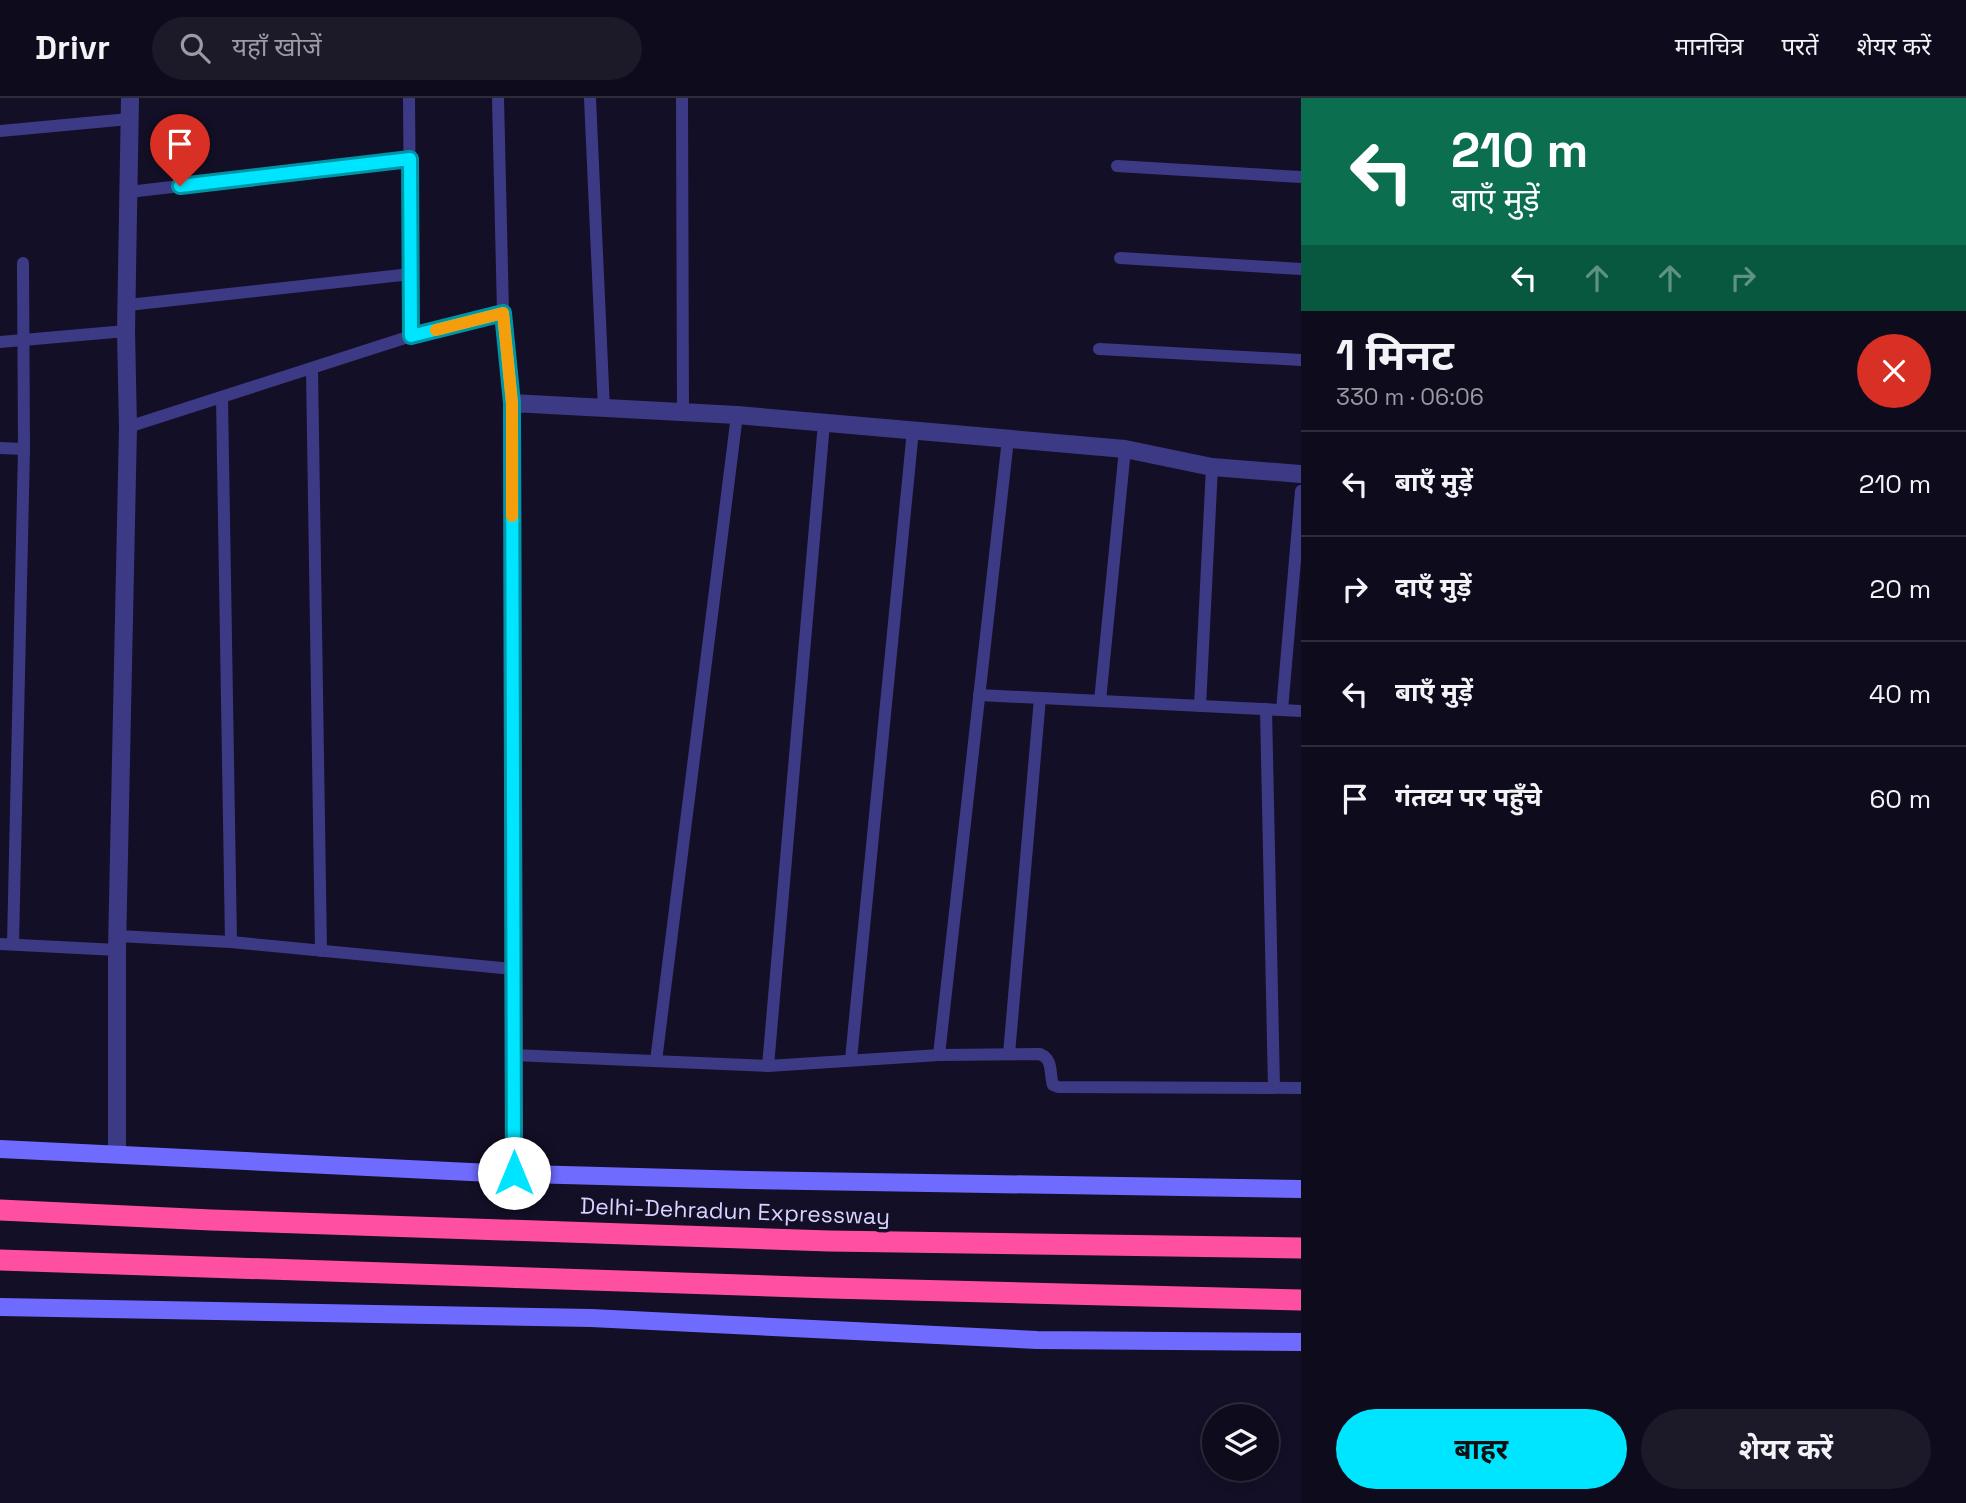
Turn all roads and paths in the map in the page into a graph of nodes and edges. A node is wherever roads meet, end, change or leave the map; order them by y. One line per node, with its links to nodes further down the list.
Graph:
1 (130, 98): 6 (street)
2 (409, 98): 8 (lane)
3 (498, 98): 17 (lane)
4 (590, 98): 27 (lane)
5 (682, 98): 28 (lane)
6 (129, 119): 7 (lane); 11 (street)
7 (0, 131)
8 (410, 159): 11 (lane); 15 (lane)
9 (1117, 166): 10 (lane)
10 (1301, 177)
11 (129, 192): 16 (street)
12 (1120, 258): 14 (lane)
13 (23, 263): 20 (lane)
14 (1301, 269)
15 (411, 274): 16 (lane); 19 (lane)
16 (128, 305): 18 (street)
17 (503, 313): 19 (lane); 26 (lane)
18 (126, 331): 20 (lane); 31 (street)
19 (411, 336): 24 (lane)
20 (23, 340): 21 (lane); 35 (lane)
21 (0, 342)
22 (1099, 349): 23 (lane)
23 (1301, 360)
24 (312, 369): 25 (lane); 50 (lane)
25 (222, 398): 31 (lane); 47 (lane)
26 (512, 403): 27 (street); 51 (street)
27 (604, 410): 28 (street)
28 (683, 414): 29 (street)
29 (737, 415): 30 (street); 56 (lane)
30 (824, 423): 32 (street); 57 (lane)
31 (128, 427): 48 (street)
32 (914, 430): 33 (street); 55 (lane)
33 (1008, 439): 36 (street); 40 (lane)
34 (0, 449): 35 (lane)
35 (24, 449): 49 (lane)
36 (1125, 449): 37 (street); 42 (lane)
37 (1213, 467): 38 (street); 43 (lane)
38 (1301, 474)
39 (1301, 491): 45 (lane)
40 (979, 695): 41 (lane); 54 (lane)
41 (1040, 698): 42 (lane); 52 (lane)
42 (1100, 701): 43 (lane)
43 (1200, 706): 44 (lane)
44 (1266, 709): 45 (lane); 58 (lane)
45 (1282, 710): 46 (lane)
46 (1301, 711)
47 (231, 942): 48 (lane); 50 (lane)
48 (117, 943): 49 (lane); 61 (street)
49 (7, 944)
50 (321, 951): 51 (lane)
51 (513, 969): 53 (street)
52 (1009, 1054): 54 (lane); 58 (lane)
53 (513, 1055): 56 (lane); 62 (street)
54 (939, 1055): 55 (lane)
55 (851, 1059): 57 (lane)
56 (656, 1061): 57 (lane)
57 (768, 1066)
58 (1274, 1088): 59 (lane)
59 (1301, 1088)
60 (0, 1149): 61 (street)
61 (117, 1154): 62 (street)
62 (514, 1173): 63 (street)
63 (1301, 1189)
64 (0, 1210): 65 (highway, Delhi-Dehradun Expressway)
65 (1301, 1248)
66 (0, 1260): 67 (highway)
67 (1301, 1300)
68 (0, 1307): 69 (street)
69 (1301, 1342)

